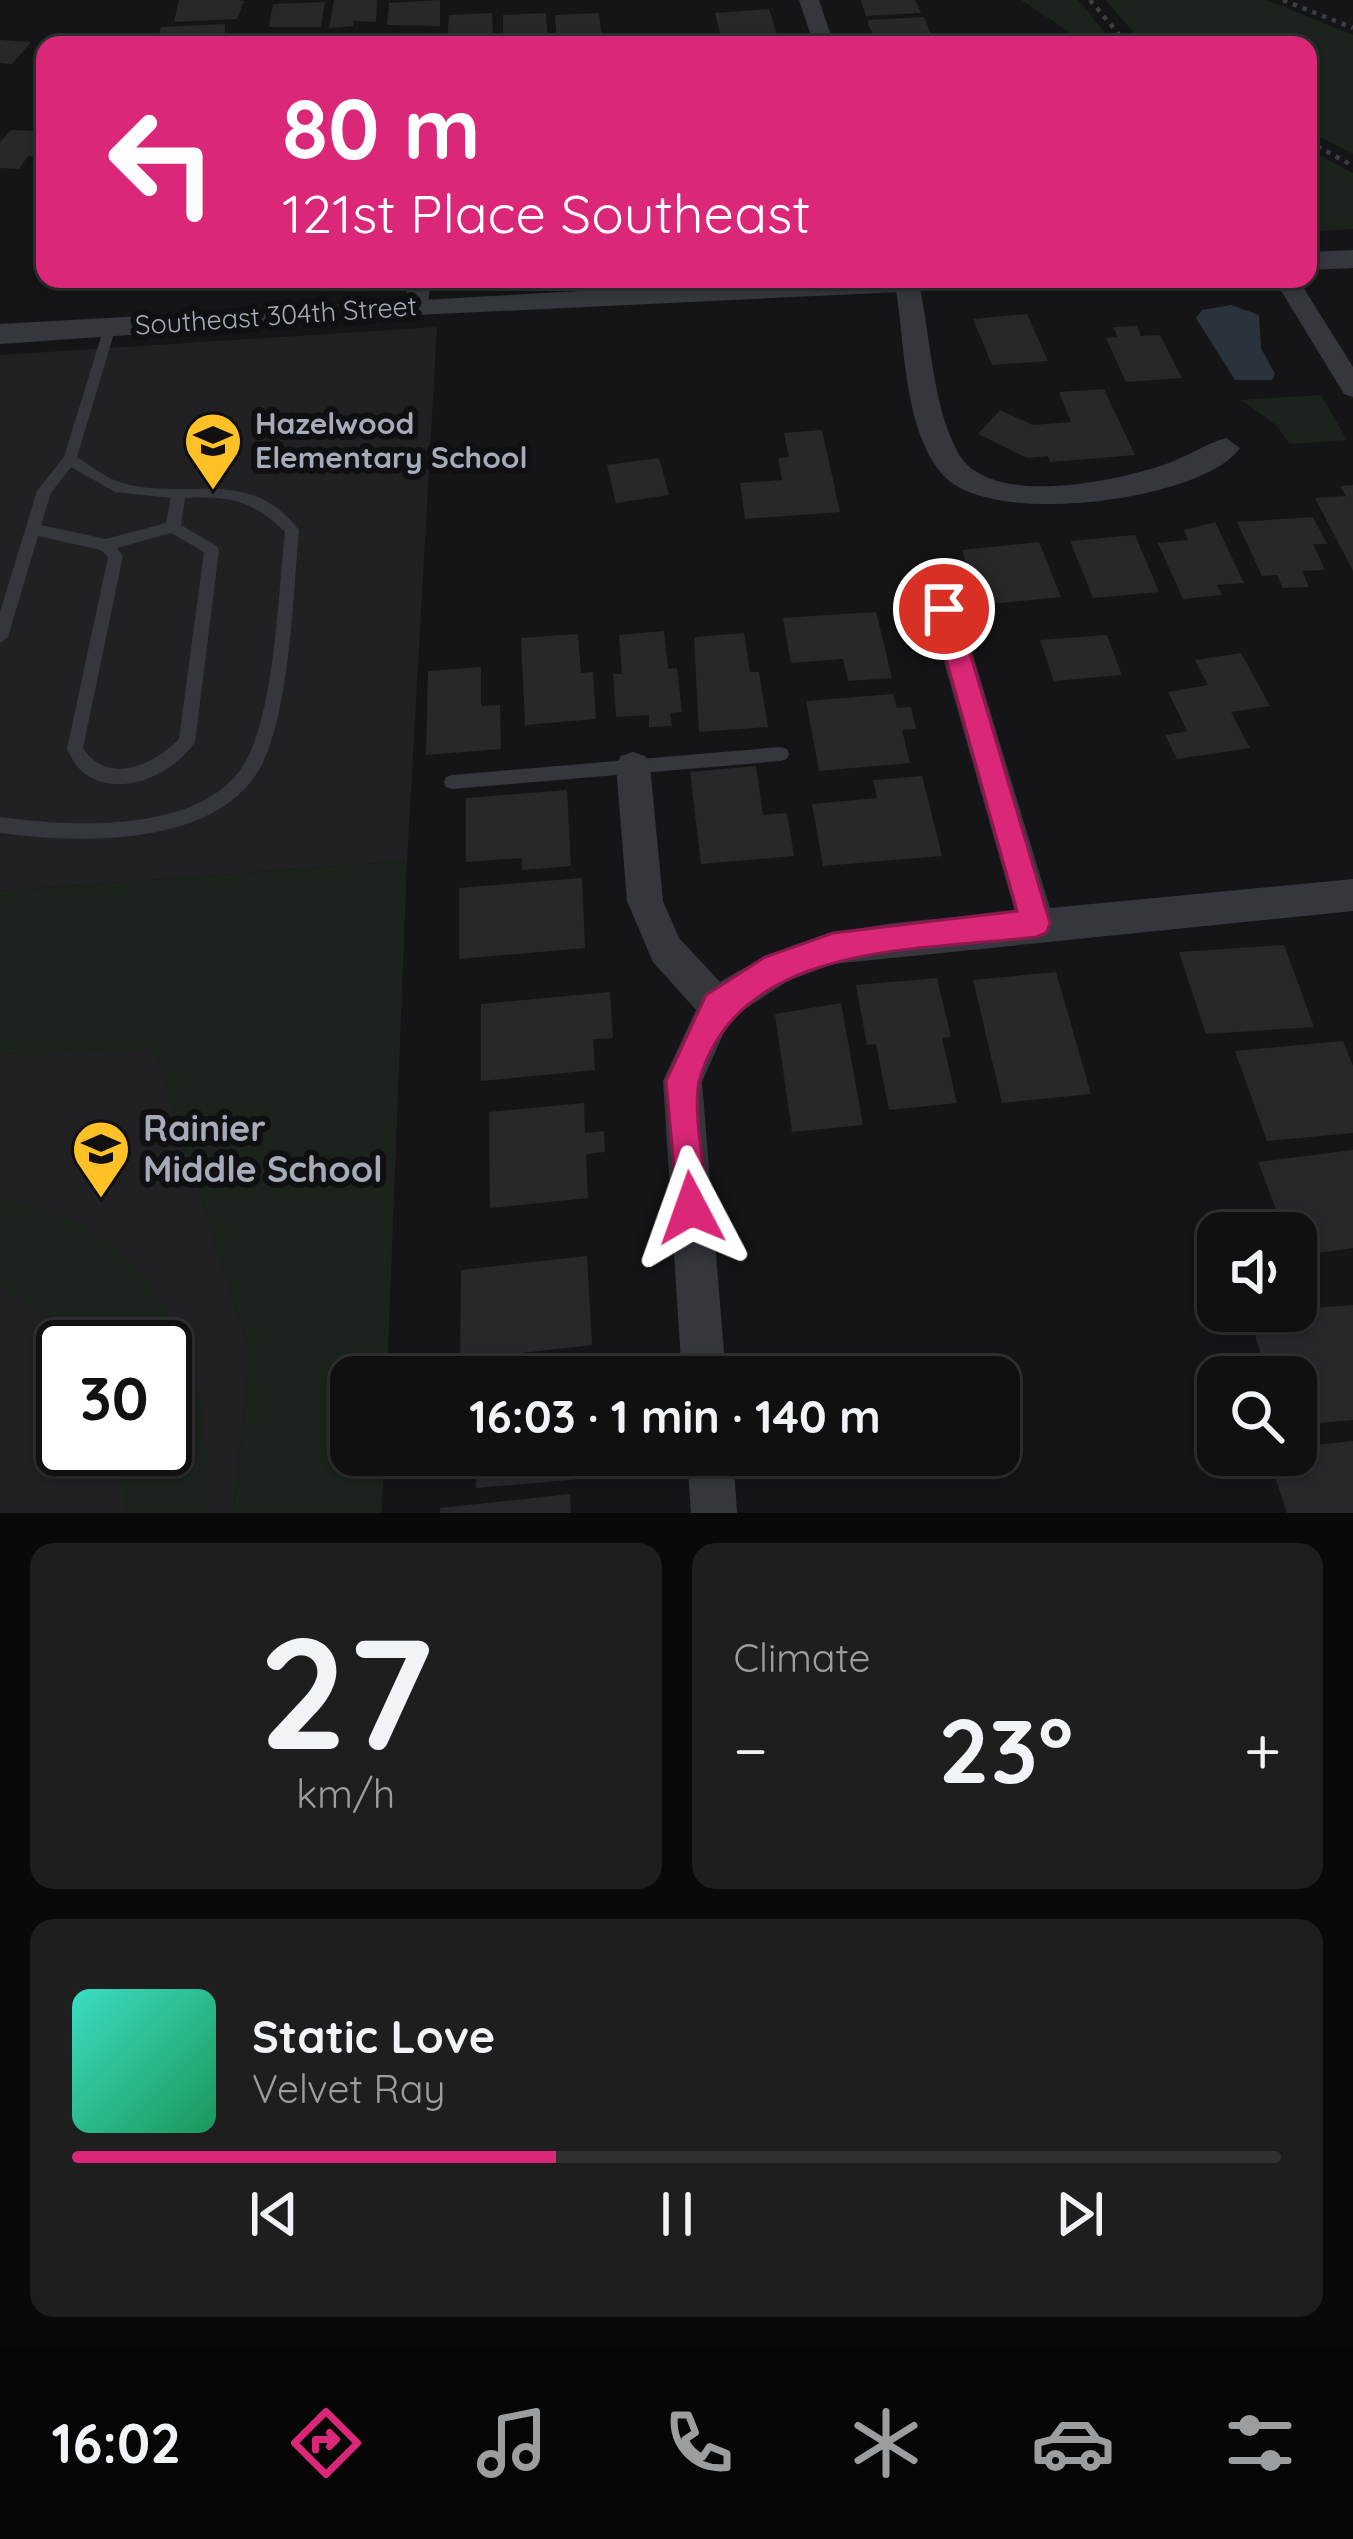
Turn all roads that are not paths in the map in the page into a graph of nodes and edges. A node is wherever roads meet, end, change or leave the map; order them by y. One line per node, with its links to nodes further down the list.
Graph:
1 (809, 0): 2 (street)
2 (821, 36)
3 (1353, 259): 4 (street)
4 (1317, 261)
5 (622, 288): 8 (street, Southeast 304th Street)
6 (908, 288): 12 (street)
7 (1292, 288): 11 (street)
8 (418, 293): 9 (street, Southeast 304th Street)
9 (110, 327): 10 (street, Southeast 304th Street); 13 (lane)
10 (0, 334)
11 (1353, 388)
12 (1226, 448)
13 (70, 459): 14 (lane); 16 (lane)
14 (179, 493): 15 (lane); 23 (lane)
15 (173, 527): 17 (lane); 17 (lane)
16 (32, 529): 17 (lane); 19 (lane)
17 (106, 545)
18 (944, 609): 25 (street)
19 (0, 637)
20 (782, 754): 21 (lane)
21 (633, 766): 22 (lane); 26 (street)
22 (452, 782)
23 (0, 825)
24 (1353, 895): 25 (street)
25 (1036, 923): 26 (street)
26 (717, 1006): 27 (street)
27 (702, 1356)
28 (711, 1476): 29 (street)
29 (714, 1513)

